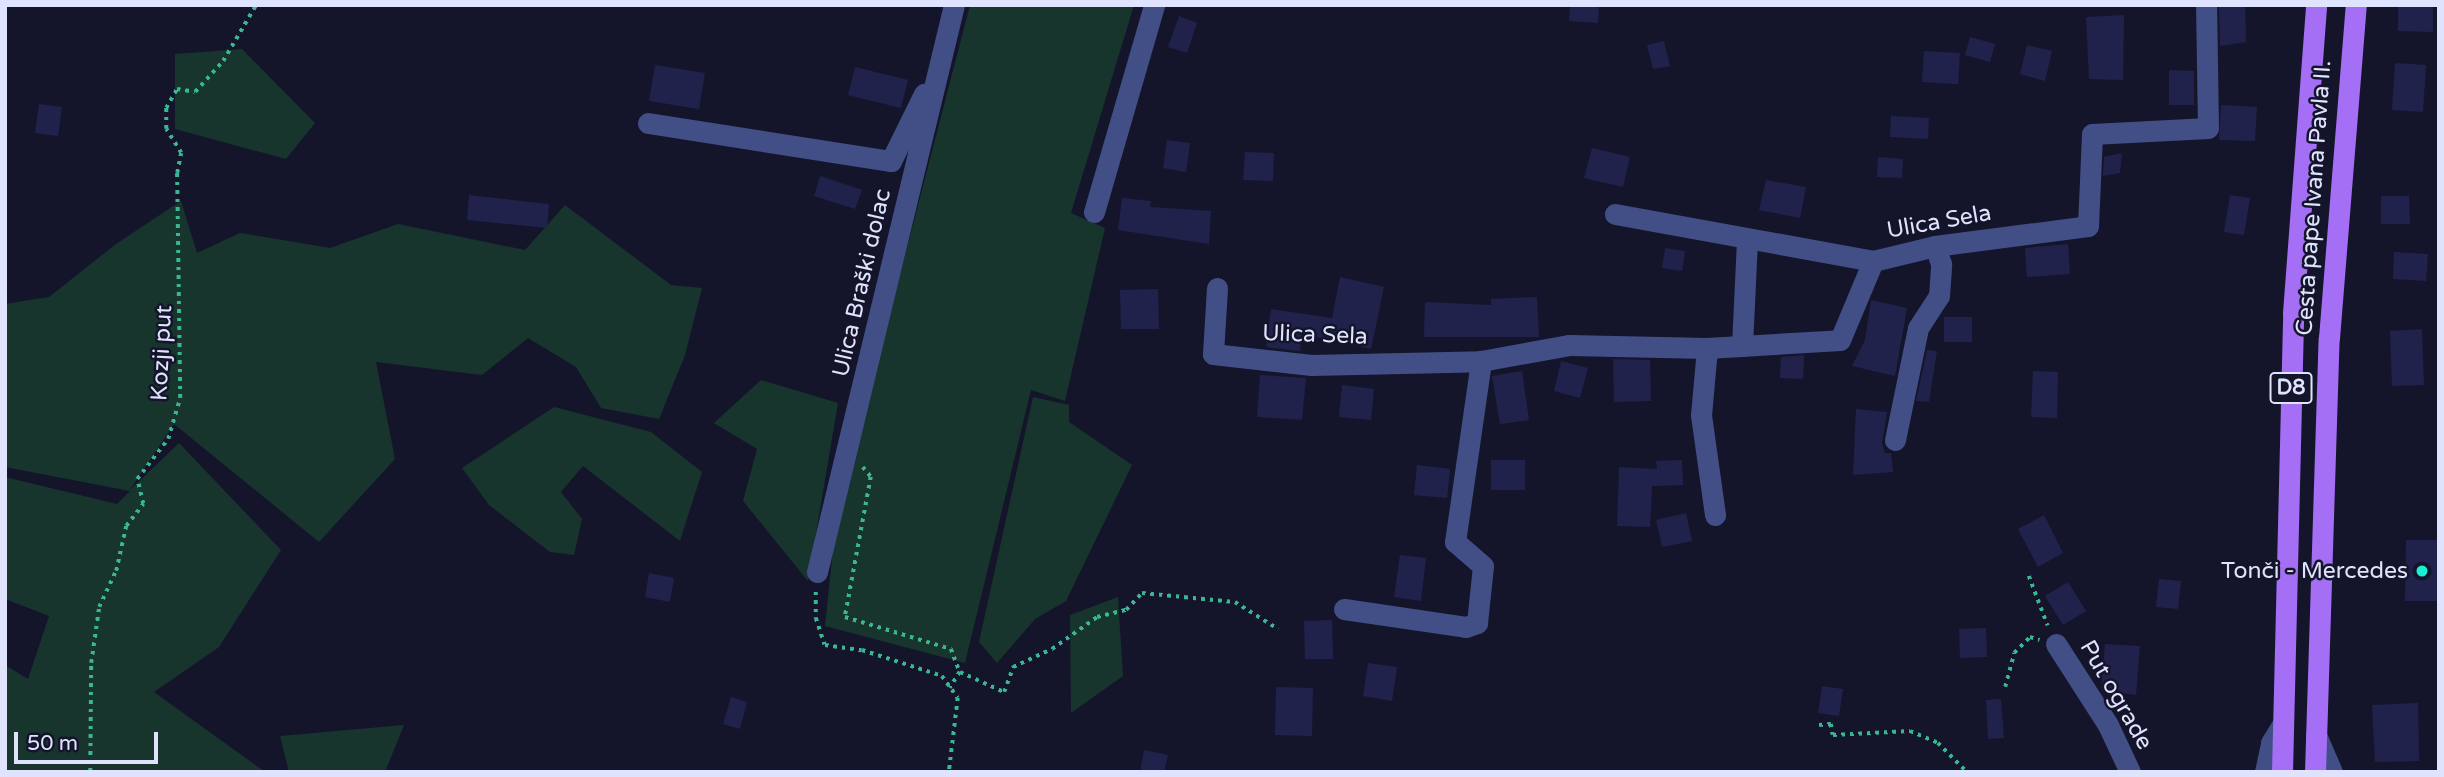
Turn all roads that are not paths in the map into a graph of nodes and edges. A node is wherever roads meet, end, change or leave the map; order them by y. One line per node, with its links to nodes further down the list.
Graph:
1 (954, 5): 6 (street, Ulica Braški dolac)
2 (1154, 5): 8 (street)
3 (2206, 5): 11 (street, Ulica Sela)
4 (2316, 5): 22 (main road, Cesta pape Ivana Pavla II. / D8)
5 (2356, 5): 23 (main road, Cesta pape Ivana Pavla II. / D8)
6 (941, 57): 7 (street); 19 (street, Ulica Braški dolac)
7 (648, 123)
8 (1094, 212)
9 (1615, 214): 10 (street)
10 (1747, 240): 12 (street); 14 (street)
11 (1936, 246): 12 (street, Ulica Sela); 17 (street)
12 (1873, 261): 14 (street, Ulica Sela)
13 (1217, 288): 16 (street, Ulica Sela)
14 (1742, 346): 15 (street, Ulica Sela)
15 (1707, 348): 16 (street, Ulica Sela); 18 (street)
16 (1481, 361): 20 (street)
17 (1895, 440)
18 (1715, 515)
19 (817, 572)
20 (1344, 609)
21 (2056, 644): 24 (street, Put ograde)
22 (2283, 723): 25 (street); 26 (main road, Cesta pape Ivana Pavla II. / D8)
23 (2316, 735): 27 (main road, Cesta pape Ivana Pavla II. / D8); 28 (street)
24 (2130, 772)
25 (2265, 772)
26 (2283, 772)
27 (2315, 772)
28 (2332, 772)

